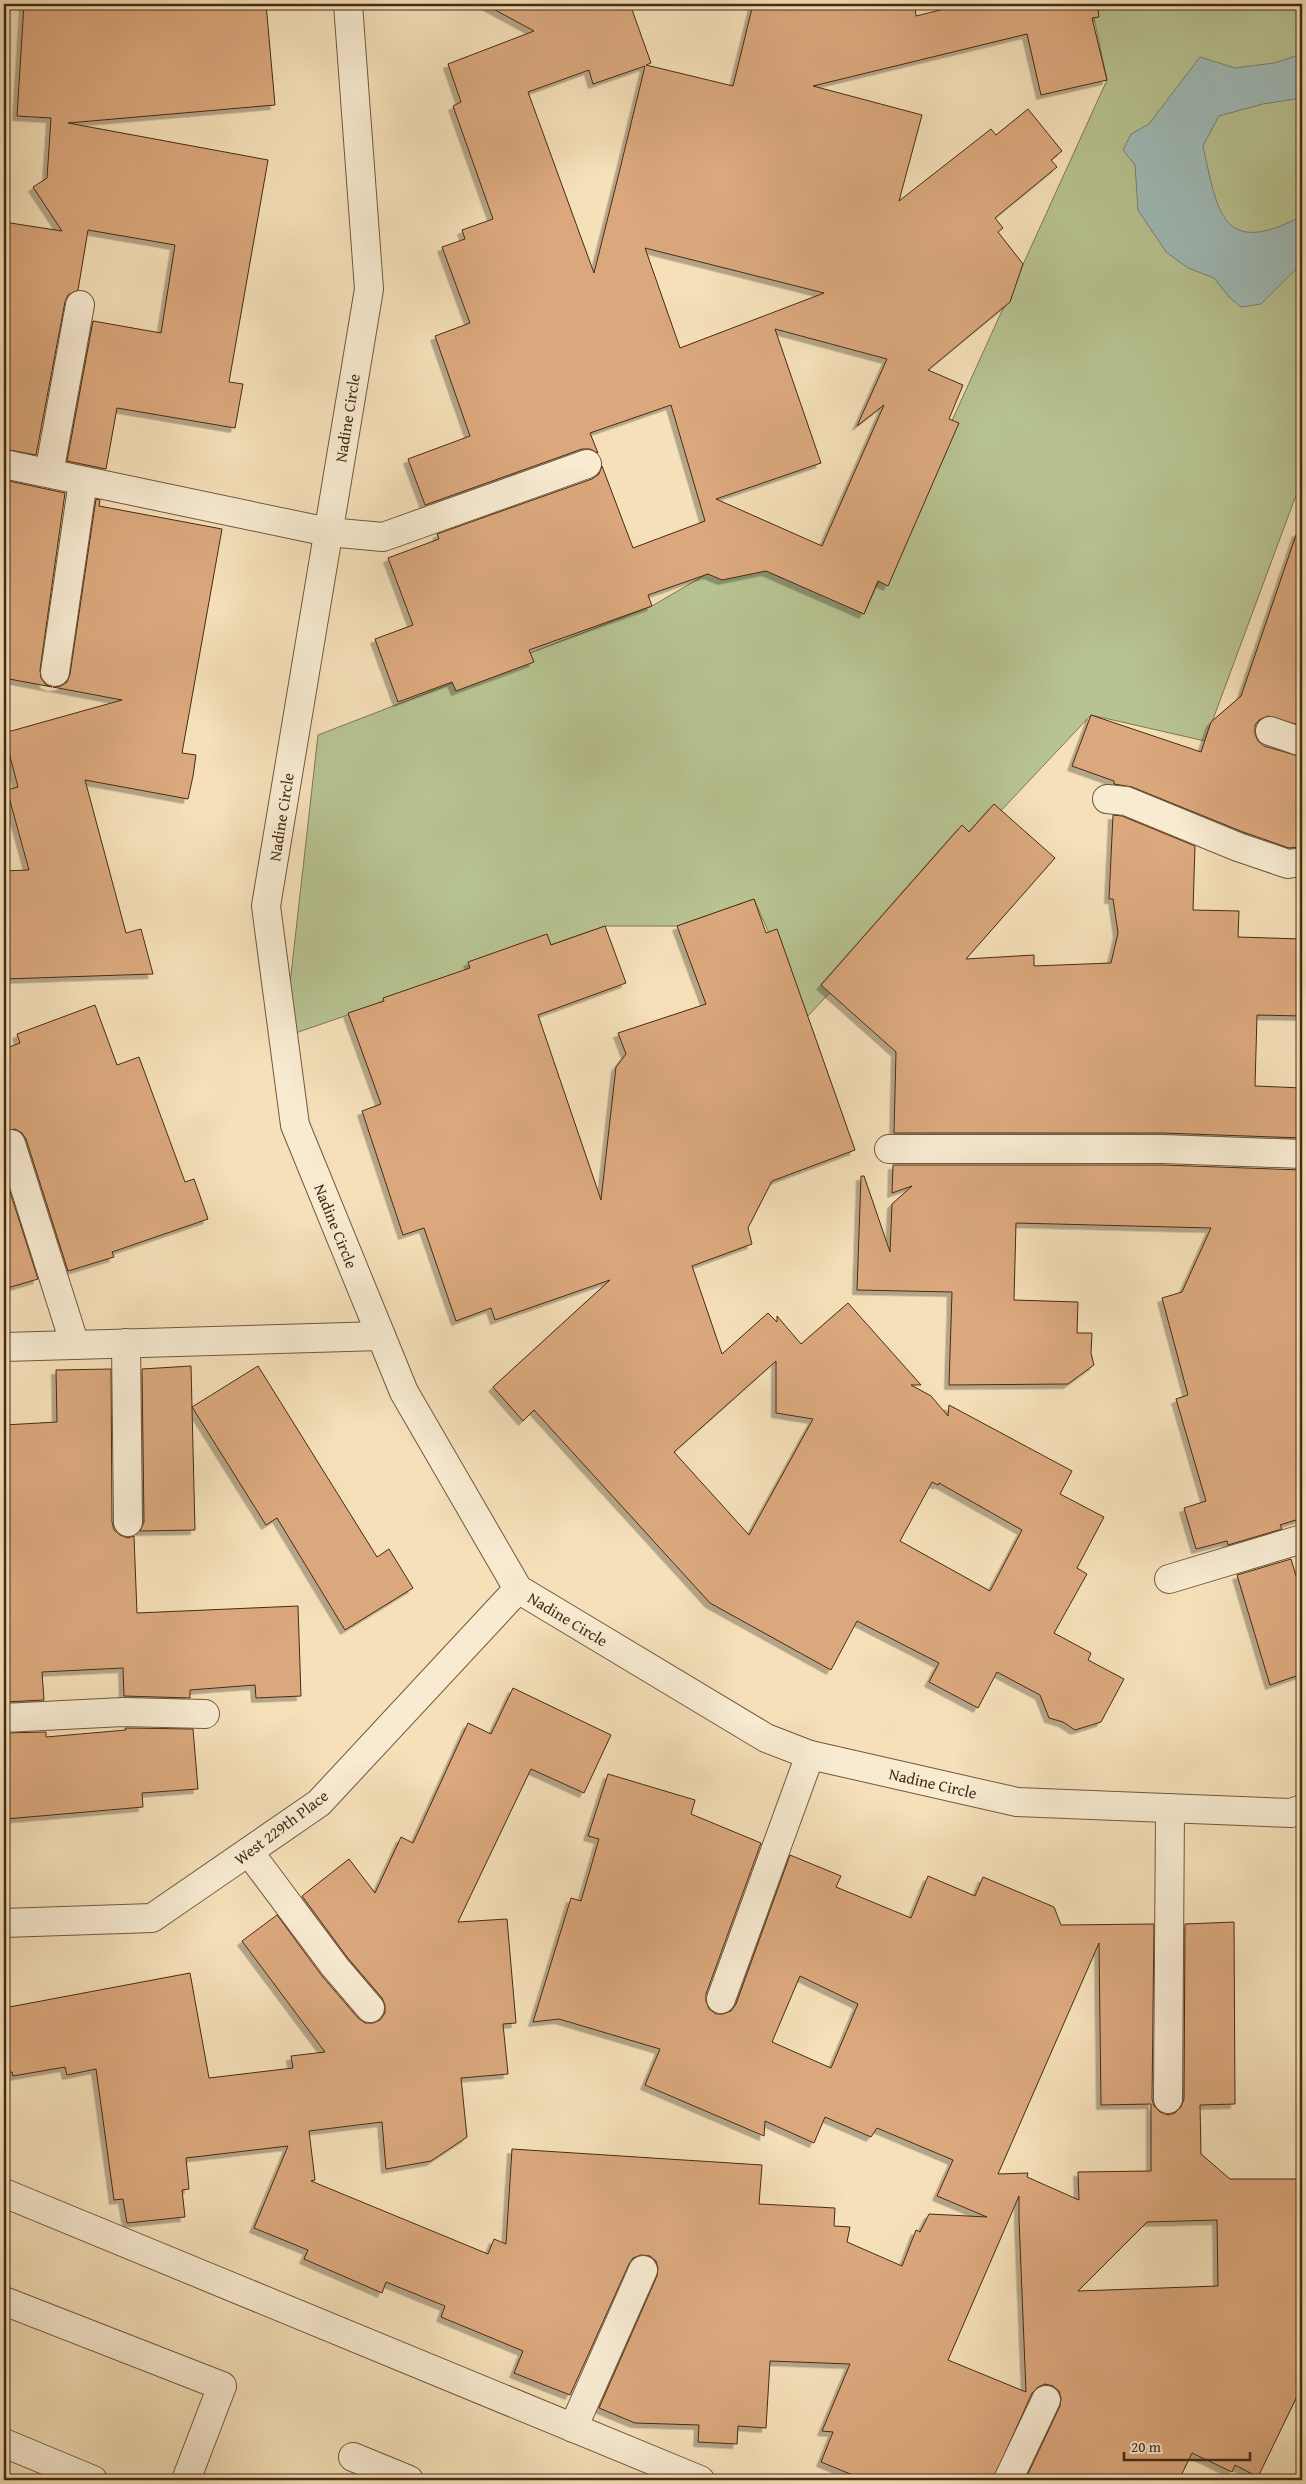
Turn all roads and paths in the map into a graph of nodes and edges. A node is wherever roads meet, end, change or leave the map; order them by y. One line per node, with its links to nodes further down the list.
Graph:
1 (348, 4): 7 (street, Nadine Circle)
2 (80, 306): 5 (street)
3 (4, 464): 5 (street)
4 (587, 464): 7 (street)
5 (49, 473): 6 (street)
6 (83, 481): 7 (street); 8 (street)
7 (328, 532): 16 (street, Nadine Circle)
8 (55, 672)
9 (1270, 731): 10 (street)
10 (1302, 742)
11 (1106, 799): 12 (street)
12 (1302, 862)
13 (11, 1144): 18 (street)
14 (889, 1149): 15 (street)
15 (1302, 1154)
16 (381, 1336): 17 (street); 23 (street, Nadine Circle)
17 (126, 1343): 18 (street); 20 (street)
18 (74, 1345): 19 (street)
19 (4, 1347)
20 (128, 1522)
21 (1302, 1540): 22 (street)
22 (1169, 1579)
23 (518, 1589): 26 (street, Nadine Circle); 29 (street, West 229th Place)
24 (205, 1714): 25 (street)
25 (4, 1718)
26 (810, 1756): 27 (street, Nadine Circle); 31 (street)
27 (1170, 1808): 28 (street, Nadine Circle); 33 (street)
28 (1302, 1809)
29 (248, 1852): 30 (street, West 229th Place); 32 (street)
30 (4, 1924)
31 (721, 1999)
32 (370, 2008)
33 (1168, 2099)
34 (4, 2193): 38 (street)
35 (643, 2270): 38 (street)
36 (4, 2301): 42 (street)
37 (1046, 2400): 45 (street)
38 (573, 2428): 44 (street)
39 (4, 2443): 41 (street)
40 (353, 2458): 43 (street)
41 (93, 2480)
42 (186, 2480)
43 (409, 2480)
44 (700, 2480)
45 (1008, 2480)

